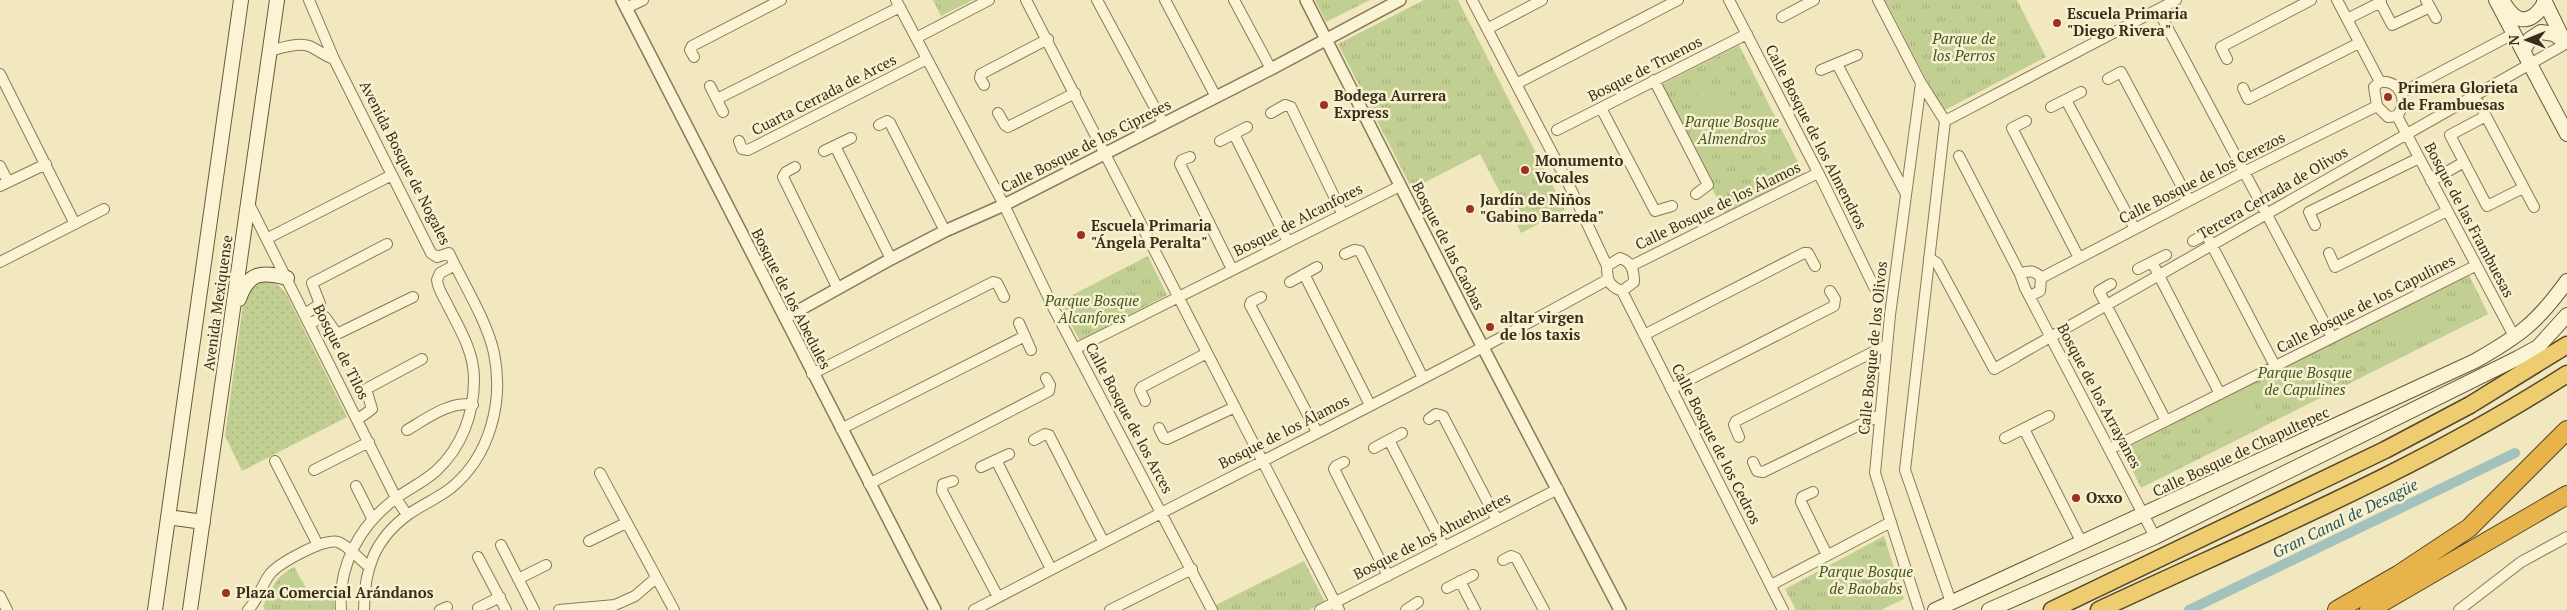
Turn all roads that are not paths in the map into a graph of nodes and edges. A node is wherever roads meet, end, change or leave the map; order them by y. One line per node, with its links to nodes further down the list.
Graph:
1 (241, 0): 221 (main road, Avenida Mexiquense)
2 (277, 0): 41 (main road, Avenida Mexiquense)
3 (309, 0): 45 (street, Avenida Bosque de Nogales)
4 (643, 0): 27 (street)
5 (780, 0): 44 (street)
6 (989, 0): 36 (street)
7 (1026, 0): 38 (street)
8 (1097, 0): 77 (street)
9 (1165, 0): 63 (street)
10 (1234, 0): 49 (street)
11 (1306, 0): 37 (street, Bosque de las Caobas)
12 (1400, 0): 37 (street, Calle Bosque de los Cipreses)
13 (1472, 0): 33 (street)
14 (1542, 0): 33 (street)
15 (1678, 0): 56 (street)
16 (1729, 0): 34 (street, Calle Bosque de los Almendros)
17 (1878, 0): 55 (street)
18 (2176, 0): 29 (street)
19 (2311, 0): 47 (street)
20 (2337, 0): 32 (street)
21 (2496, 0): 35 (main road)
22 (2502, 0): 25 (main road)
23 (1810, 1): 30 (street)
24 (2380, 1): 26 (street); 32 (street)
25 (2544, 1): 40 (main road)
26 (2428, 3): 31 (street)
27 (624, 4): 155 (street, Bosque de los Abedules)
28 (898, 4): 36 (street, Calle Bosque de los Arces); 64 (street)
29 (2158, 10): 75 (street); 96 (street)
30 (1782, 17)
31 (2436, 18)
32 (2347, 19): 39 (street)
33 (1488, 29): 56 (street)
34 (1747, 34): 53 (street, Bosque de Truenos); 97 (street, Calle Bosque de los Almendros)
35 (2513, 34): 42 (main road); 61 (street)
36 (916, 38): 46 (street, Calle Bosque de los Arces)
37 (1326, 38): 49 (street, Calle Bosque de los Cipreses); 101 (street, Bosque de las Caobas)
38 (1048, 39): 57 (street); 62 (street)
39 (2360, 43): 54 (street); 59 (street)
40 (2566, 44): 42 (main road); 172 (street, Tercera Cerrada de Olivos)
41 (270, 51): 45 (street); 106 (main road, Avenida Mexiquense)
42 (2522, 51): 82 (main road)
43 (1857, 55): 48 (street)
44 (694, 57)
45 (334, 59): 98 (street, Avenida Bosque de Nogales)
46 (927, 59): 84 (street, Cuarta Cerrada de Arces); 107 (street, Calle Bosque de los Arces)
47 (2227, 60)
48 (1837, 64): 50 (street); 104 (street)
49 (1271, 69): 63 (street, Calle Bosque de los Cipreses)
50 (1821, 70)
51 (0, 74): 93 (street)
52 (2108, 79): 105 (street)
53 (1654, 80): 69 (street, Bosque de Truenos); 103 (street)
54 (2380, 82): 61 (street); 67 (street)
55 (1921, 83): 75 (street); 104 (street, Calle Bosque de los Olivos)
56 (1516, 84): 130 (street)
57 (984, 85)
58 (710, 86): 64 (street)
59 (2243, 88)
60 (2081, 92): 65 (street)
61 (2401, 92): 73 (street)
62 (1075, 93): 71 (street); 88 (street)
63 (1216, 97): 77 (street, Calle Bosque de los Cipreses)
64 (717, 99): 70 (street)
65 (2066, 100): 68 (street); 115 (street)
66 (2480, 103): 74 (street)
67 (2377, 106): 73 (street); 96 (street, Calle Bosque de los Cerezos)
68 (2051, 107)
69 (1602, 108): 80 (street, Bosque de Truenos); 108 (street)
70 (723, 112)
71 (998, 112)
72 (1271, 113): 112 (street)
73 (2397, 116): 91 (street, Bosque de las Frambuesas)
74 (2486, 116): 92 (street); 102 (street)
75 (1945, 121): 124 (street)
76 (2026, 121): 125 (street)
77 (1163, 123): 88 (street, Calle Bosque de los Cipreses)
78 (879, 125): 116 (street)
79 (1247, 127): 81 (street)
80 (1557, 130)
81 (1234, 134): 85 (street); 119 (street)
82 (2567, 134)
83 (851, 138): 86 (street)
84 (739, 141)
85 (1220, 141)
86 (835, 146): 87 (street); 126 (street)
87 (824, 151)
88 (1105, 153): 107 (street, Calle Bosque de los Cipreses); 151 (street)
89 (1959, 156): 138 (street)
90 (1190, 157): 135 (street)
91 (2419, 158): 99 (street, Bosque de las Frambuesas); 114 (street)
92 (2464, 162): 99 (street); 102 (street)
93 (46, 164): 100 (street); 113 (street)
94 (0, 166): 100 (street)
95 (795, 167): 145 (street)
96 (2244, 172): 105 (street, Calle Bosque de los Cerezos); 161 (street)
97 (1818, 173): 131 (street, Calle Bosque de los Álamos); 146 (street, Calle Bosque de los Almendros)
98 (392, 175): 117 (street); 129 (street, Avenida Bosque de Nogales)
99 (2431, 181): 111 (street, Bosque de las Frambuesas)
100 (4, 184)
101 (1400, 186): 112 (street, Bosque de Alcanfores); 165 (street, Bosque de las Caobas)
102 (2523, 188): 109 (street)
103 (1696, 194)
104 (1906, 194): 163 (street, Calle Bosque de los Olivos)
105 (2189, 200): 115 (street, Calle Bosque de los Cerezos)
106 (248, 202): 117 (street, Bosque de Tilos); 157 (main road, Avenida Mexiquense)
107 (1004, 205): 116 (street, Calle Bosque de los Cipreses); 166 (street, Calle Bosque de los Arces)
108 (1672, 206)
109 (2534, 207)
110 (104, 209): 113 (street)
111 (2447, 211): 122 (street); 133 (street, Bosque de las Frambuesas)
112 (1342, 213): 119 (street, Bosque de Alcanfores)
113 (75, 224): 127 (street)
114 (2316, 225)
115 (2135, 229): 125 (street, Calle Bosque de los Cerezos)
116 (945, 231): 126 (street, Calle Bosque de los Cipreses)
117 (268, 238): 139 (street, Bosque de Tilos)
118 (2193, 240): 171 (street)
119 (1288, 242): 135 (street, Bosque de Alcanfores)
120 (387, 244): 156 (street)
121 (1345, 254): 175 (street)
122 (2329, 254)
123 (2166, 255): 128 (street)
124 (1929, 258): 172 (street); 254 (street)
125 (2079, 258): 140 (street, Calle Bosque de los Cerezos)
126 (891, 259): 145 (street, Calle Bosque de los Cipreses)
127 (0, 262)
128 (2152, 262): 136 (street); 178 (street)
129 (454, 265): 181 (street); 219 (street)
130 (1606, 266): 131 (street); 141 (street)
131 (1632, 266): 148 (street)
132 (1815, 266): 160 (street)
133 (2475, 266): 161 (street, Calle Bosque de los Capulines); 162 (street, Bosque de las Frambuesas)
134 (1317, 267): 137 (street)
135 (1232, 269): 151 (street, Bosque de Alcanfores)
136 (2138, 269)
137 (1304, 274): 143 (street); 180 (street)
138 (2020, 274): 140 (street); 152 (street, Bosque de los Arrayanes)
139 (287, 278): 156 (street, Bosque de Tilos); 157 (main road)
140 (2041, 278): 152 (street)
141 (1607, 280): 148 (street); 165 (street, Bosque de los Álamos)
142 (2567, 281): 162 (main road, Calle Bosque de Chapultepec)
143 (1290, 282)
144 (2111, 284): 187 (street)
145 (837, 287): 155 (street, Calle Bosque de los Cipreses)
146 (1874, 288)
147 (1830, 290): 177 (street)
148 (1622, 291): 160 (street, Calle Bosque de los Cedros)
149 (413, 296): 156 (street)
150 (1004, 296): 173 (street)
151 (1178, 296): 166 (street, Bosque de Alcanfores); 168 (street)
152 (2030, 296): 201 (street, Bosque de los Arrayanes)
153 (1261, 297): 193 (street)
154 (2567, 315): 227 (main road)
155 (785, 318): 173 (street, Bosque de los Abedules)
156 (307, 319): 186 (street, Bosque de Tilos)
157 (232, 321): 224 (main road, Avenida Mexiquense)
158 (1019, 323): 159 (street)
159 (1025, 336): 167 (street); 189 (street)
160 (1644, 336): 177 (street, Calle Bosque de los Cedros)
161 (2332, 338): 171 (street, Calle Bosque de los Capulines)
162 (2515, 338): 220 (main road, Calle Bosque de Chapultepec)
163 (1887, 345): 183 (street, Calle Bosque de los Olivos); 195 (street)
164 (2567, 345): 281 (highway)
165 (1483, 348): 175 (street, Bosque de los Álamos); 214 (street, Bosque de las Caobas)
166 (1075, 349): 218 (street, Calle Bosque de los Arces)
167 (1032, 350)
168 (1207, 353): 179 (street); 182 (street)
169 (2016, 358): 172 (street)
170 (422, 359): 186 (street)
171 (2276, 366): 178 (street, Calle Bosque de los Capulines)
172 (1994, 369)
173 (812, 374): 189 (street, Bosque de los Abedules)
174 (2567, 374): 282 (highway)
175 (1422, 375): 180 (street, Bosque de los Álamos)
176 (1046, 378): 212 (street)
177 (1671, 389): 248 (street, Calle Bosque de los Cedros)
178 (2220, 394): 187 (street, Calle Bosque de los Capulines)
179 (1145, 401)
180 (1368, 401): 193 (street, Bosque de los Álamos)
181 (473, 405): 191 (street); 217 (street)
182 (1235, 407): 188 (street); 204 (street)
183 (1880, 415): 207 (street); 226 (street, Calle Bosque de los Olivos)
184 (2049, 416): 190 (street)
185 (1429, 419): 223 (street)
186 (358, 420): 199 (street, Bosque de Tilos)
187 (2166, 421): 201 (street, Calle Bosque de los Capulines)
188 (1159, 428)
189 (841, 429): 212 (street, Bosque de los Abedules)
190 (2024, 429): 196 (street); 231 (street)
191 (407, 430)
192 (2567, 430): 283 (highway)
193 (1317, 432): 204 (street, Bosque de los Álamos)
194 (1402, 433): 198 (street)
195 (1740, 437)
196 (2005, 438)
197 (1034, 440): 230 (street)
198 (1389, 440): 200 (street); 234 (street)
199 (369, 442): 209 (street); 217 (street, Bosque de Tilos)
200 (1374, 448)
201 (2110, 449): 220 (street, Bosque de los Arrayanes)
202 (1009, 454): 203 (street)
203 (996, 460): 208 (street); 241 (street)
204 (1262, 460): 218 (street, Bosque de los Álamos); 255 (street)
205 (275, 462): 232 (street)
206 (1344, 462): 244 (street)
207 (1753, 462)
208 (981, 467)
209 (314, 470)
210 (600, 473): 225 (street)
211 (953, 481): 252 (street)
212 (869, 484): 268 (street, Bosque de los Abedules)
213 (356, 486): 222 (street)
214 (1558, 489): 223 (street, Bosque de los Ahuehuetes); 276 (street, Bosque de las Caobas)
215 (1813, 492): 236 (street)
216 (2567, 495): 284 (highway)
217 (396, 498): 219 (street, Bosque de Tilos); 222 (street)
218 (1161, 511): 230 (street, Bosque de los Álamos); 242 (street, Calle Bosque de los Arces)
219 (407, 516): 240 (street)
220 (2144, 516): 227 (street, Bosque de los Arrayanes); 231 (main road, Calle Bosque de Chapultepec)
221 (168, 517): 224 (main road); 260 (main road, Avenida Mexiquense)
222 (372, 518): 235 (street)
223 (1497, 520): 234 (street, Bosque de los Ahuehuetes)
224 (203, 522): 256 (main road, Avenida Mexiquense)
225 (626, 522): 229 (street); 245 (street)
226 (1891, 522): 236 (street); 278 (street, Calle Bosque de los Olivos)
227 (2155, 537): 280 (main road)
228 (2567, 537): 285 (street)
229 (589, 541)
230 (1103, 541): 241 (street, Bosque de los Álamos)
231 (2080, 541): 254 (main road, Calle Bosque de Chapultepec)
232 (318, 545): 235 (street); 261 (street)
233 (500, 546): 246 (street)
234 (1444, 547): 244 (street, Bosque de los Ahuehuetes)
235 (352, 552): 240 (street); 262 (street)
236 (1827, 555): 248 (street)
237 (478, 557): 251 (street)
238 (1502, 560): 275 (street)
239 (546, 565): 246 (street)
240 (368, 566): 263 (street)
241 (1051, 569): 252 (street, Bosque de los Álamos)
242 (1192, 569): 270 (street); 271 (street, Calle Bosque de los Arces)
243 (1473, 575): 247 (street)
244 (1388, 576): 255 (street, Bosque de los Ahuehuetes)
245 (656, 578): 258 (street); 267 (street)
246 (518, 579): 265 (street)
247 (1460, 581): 249 (street); 274 (street)
248 (1771, 585): 277 (street, Calle Bosque de los Cedros)
249 (1447, 588)
250 (0, 596): 259 (street)
251 (500, 597): 257 (street); 264 (street)
252 (998, 597): 269 (street, Bosque de los Álamos)
253 (1418, 602): 273 (street)
254 (1951, 602): 279 (main road, Calle Bosque de Chapultepec)
255 (1337, 606): 272 (street, Bosque de los Ahuehuetes)
256 (193, 607)
257 (478, 608)
258 (574, 609): 266 (street)
259 (7, 610)
260 (154, 610)
261 (248, 610)
262 (341, 610)
263 (364, 610)
264 (506, 610)
265 (534, 610)
266 (559, 610)
267 (674, 610)
268 (935, 610)
269 (974, 610)
270 (1110, 610)
271 (1212, 610)
272 (1320, 610)
273 (1406, 610)
274 (1475, 610)
275 (1544, 610)
276 (1620, 610)
277 (1783, 610)
278 (1919, 610)
279 (1935, 610)
280 (1989, 610)
281 (2052, 610)
282 (2099, 610)
283 (2337, 610)
284 (2369, 610)
285 (2459, 610)

